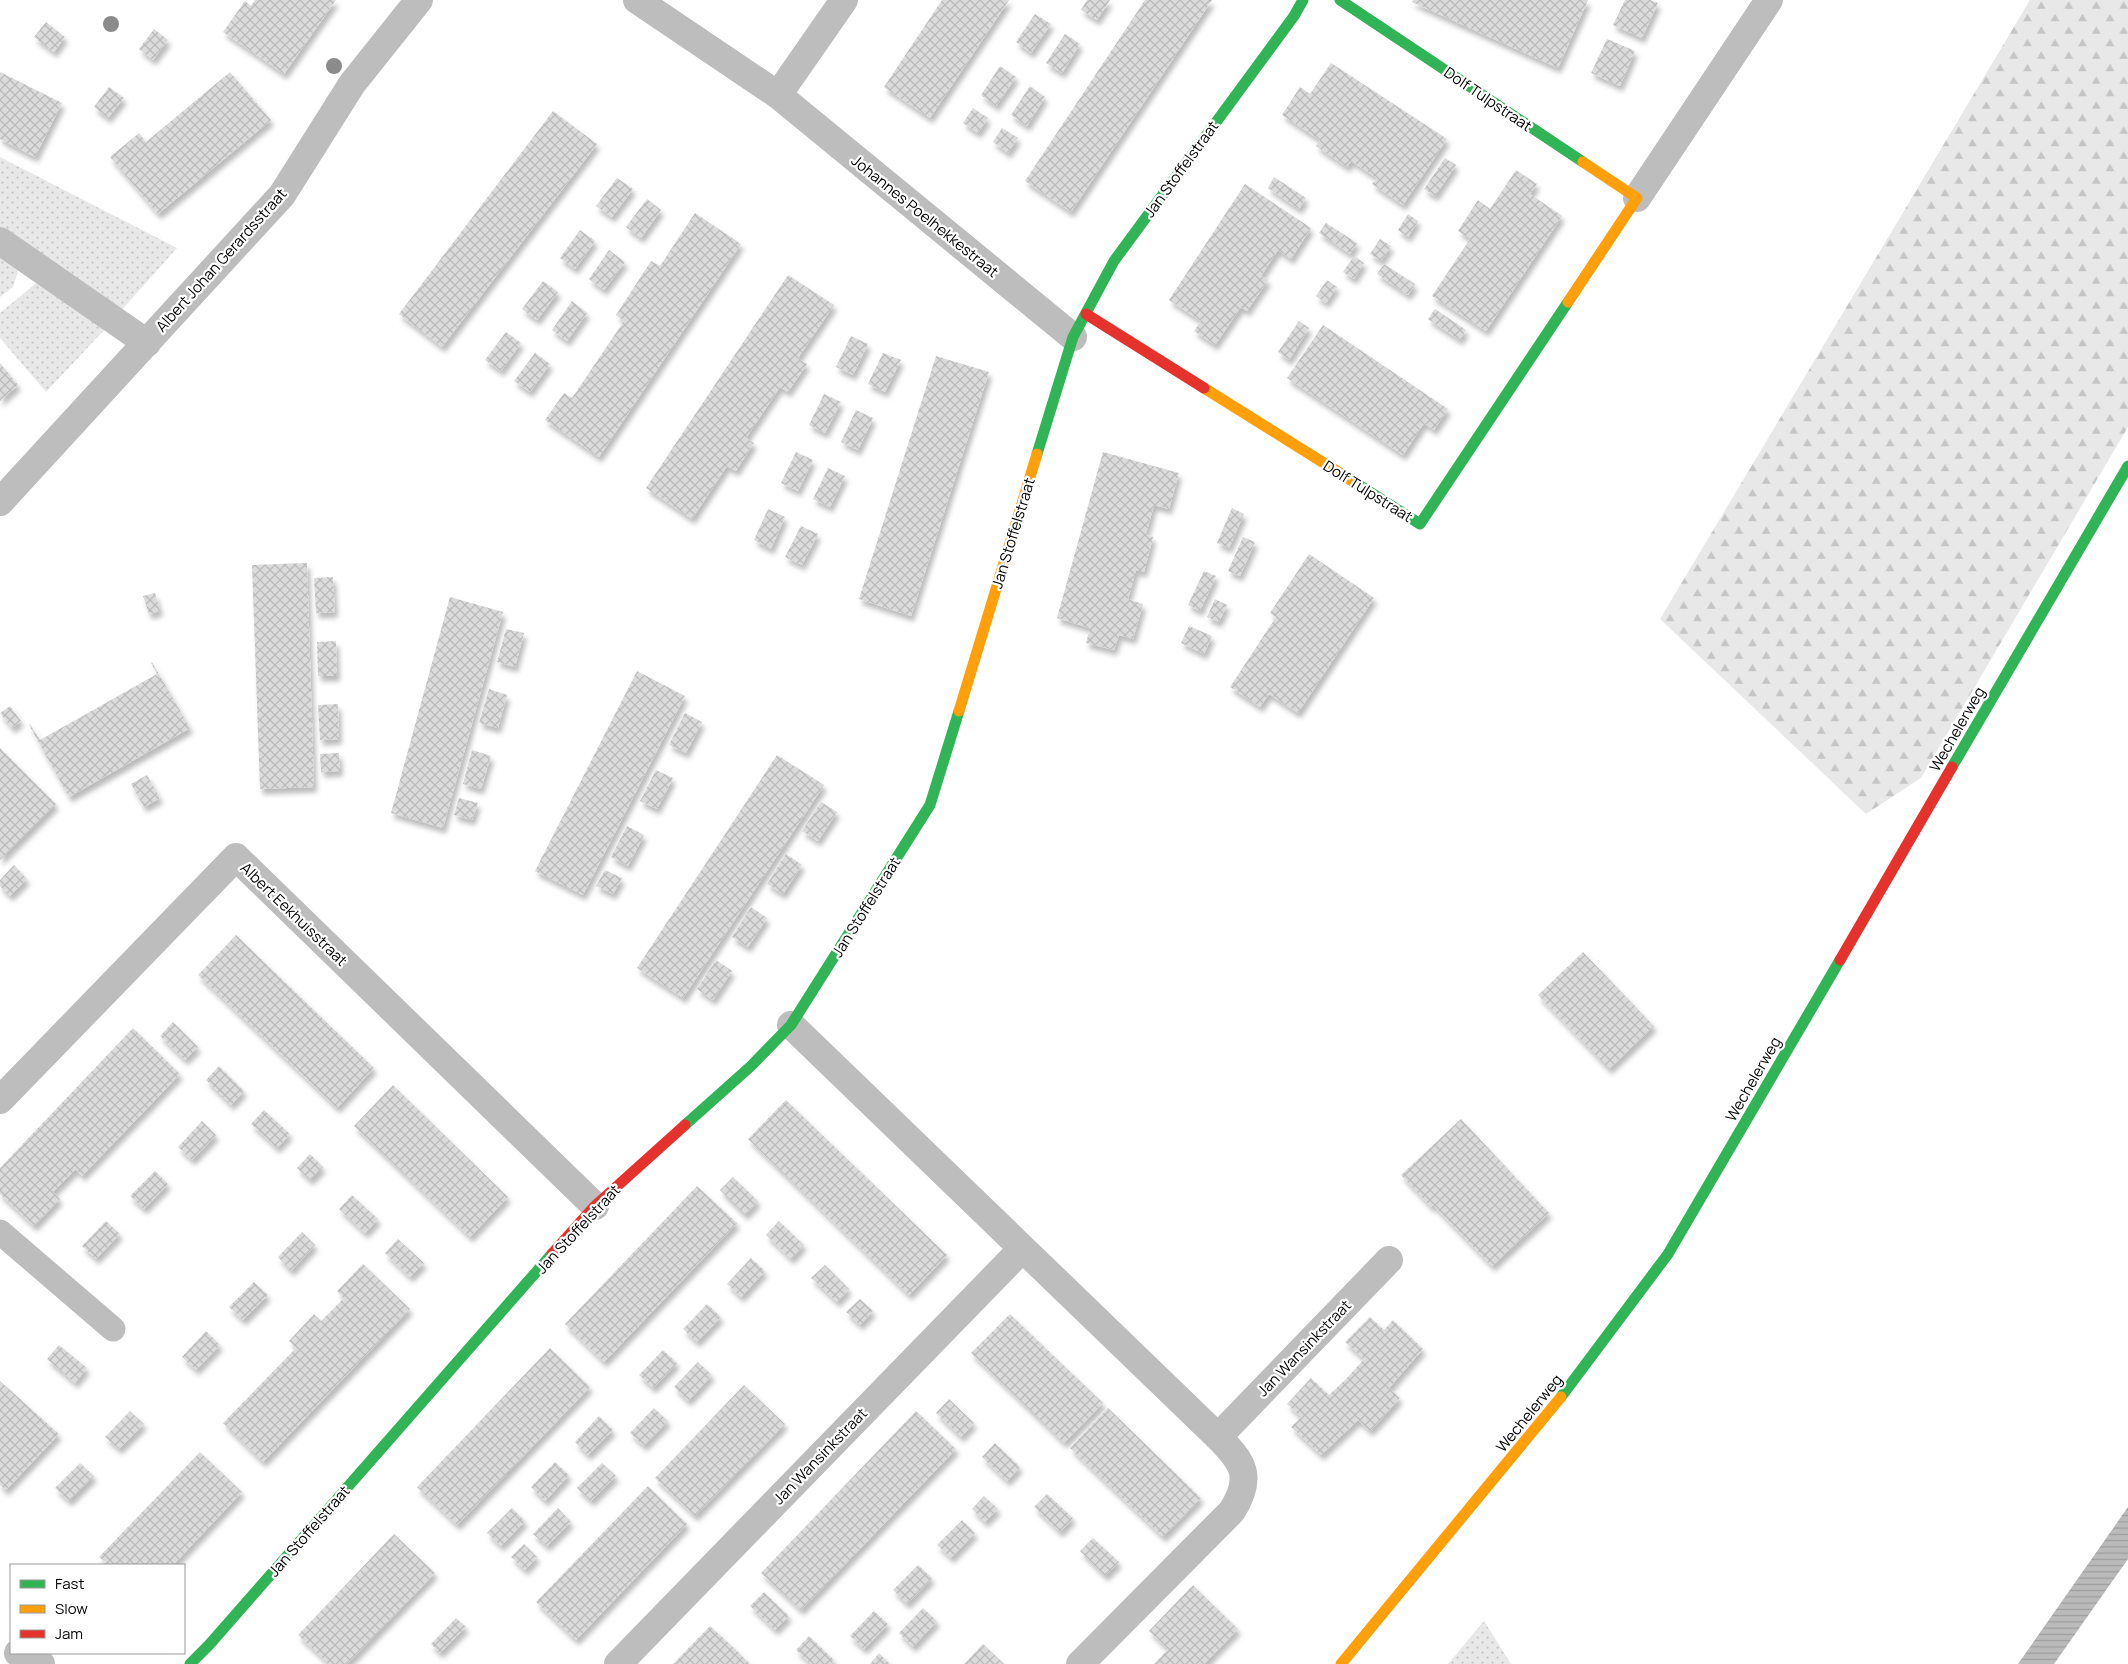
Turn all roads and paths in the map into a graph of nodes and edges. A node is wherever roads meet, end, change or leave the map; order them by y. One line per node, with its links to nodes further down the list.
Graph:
1 (419, 0): 11 (street, Albert Johan Gerardsstraat)
2 (637, 0): 7 (street, Johannes Poelhekkestraat)
3 (844, 0): 7 (street)
4 (1303, 0): 10 (street, Jan Stoffelstraat)
5 (1340, 0): 8 (street, Dolf Tulpstraat)
6 (1769, 0): 8 (street, Dolf Tulpstraat)
7 (778, 95): 10 (street, Johannes Poelhekkestraat)
8 (1636, 198): 10 (street, Dolf Tulpstraat)
9 (0, 241): 11 (street)
10 (1079, 325): 14 (street, Jan Stoffelstraat)
11 (147, 342): 13 (street, Albert Johan Gerardsstraat)
12 (2128, 466): 27 (street, Wechelerweg)
13 (0, 502)
14 (791, 1025): 16 (street, Jan Stoffelstraat); 18 (street)
15 (0, 1100): 16 (street, Albert Eekhuisstraat)
16 (595, 1206): 24 (street, Jan Stoffelstraat)
17 (0, 1232): 20 (lane)
18 (1022, 1249): 21 (street); 25 (street, Jan Wansinkstraat)
19 (1389, 1260): 21 (street, Jan Wansinkstraat)
20 (113, 1329)
21 (1218, 1437): 26 (street)
22 (20, 1654): 23 (street)
23 (41, 1664)
24 (190, 1664)
25 (618, 1664)
26 (1080, 1664)
27 (1341, 1664)

